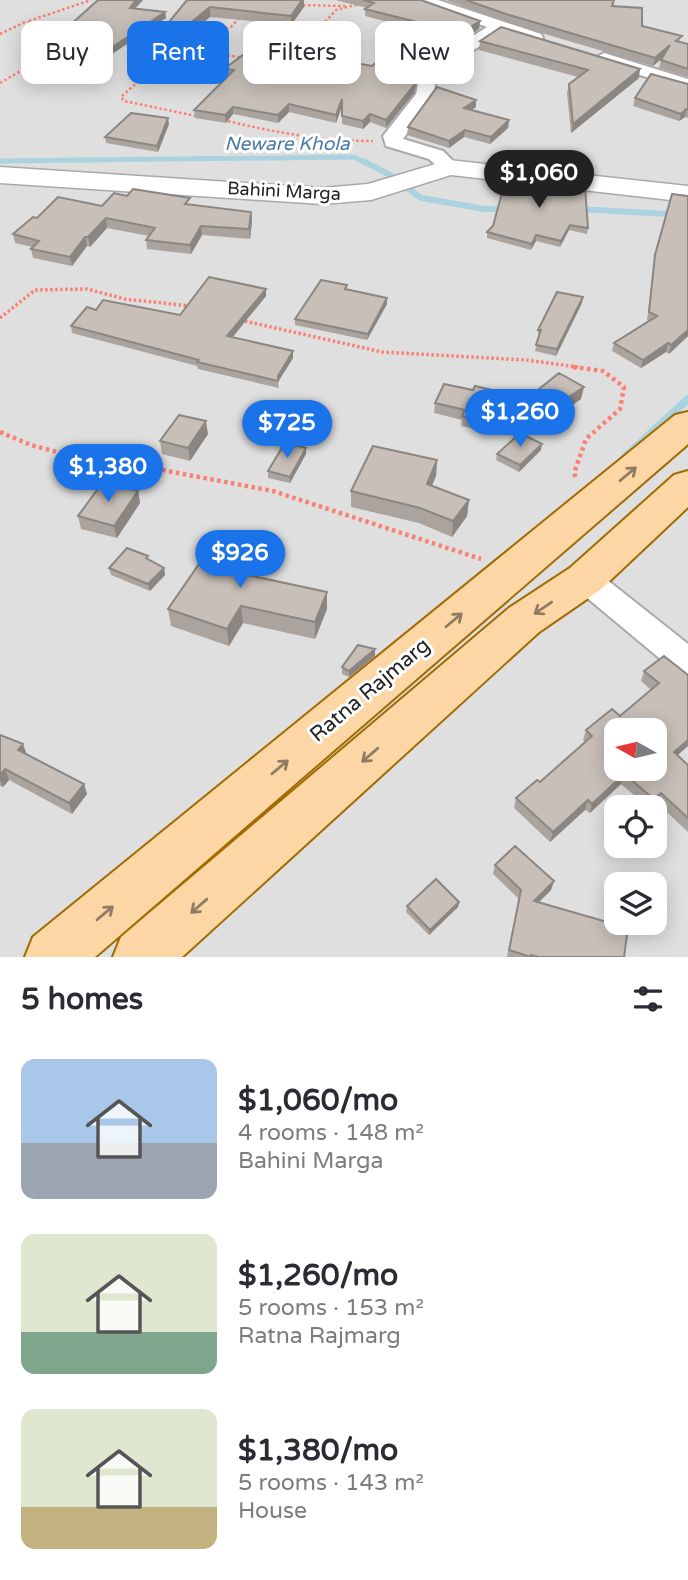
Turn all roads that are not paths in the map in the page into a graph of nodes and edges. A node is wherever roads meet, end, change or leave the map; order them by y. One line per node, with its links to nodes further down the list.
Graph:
1 (423, 0): 2 (street)
2 (498, 27): 3 (street); 6 (street)
3 (549, 42)
4 (587, 52): 5 (street)
5 (688, 85)
6 (449, 167): 7 (street, Bahini Marga); 8 (street, Bahini Marga)
7 (0, 175)
8 (688, 194)
9 (688, 424): 13 (main road, Ratna Rajmarg, one-way to 9)
10 (688, 485): 11 (main road)
11 (585, 579): 12 (street); 14 (main road, one-way to 14)
12 (688, 663)
13 (53, 957)
14 (141, 957)

